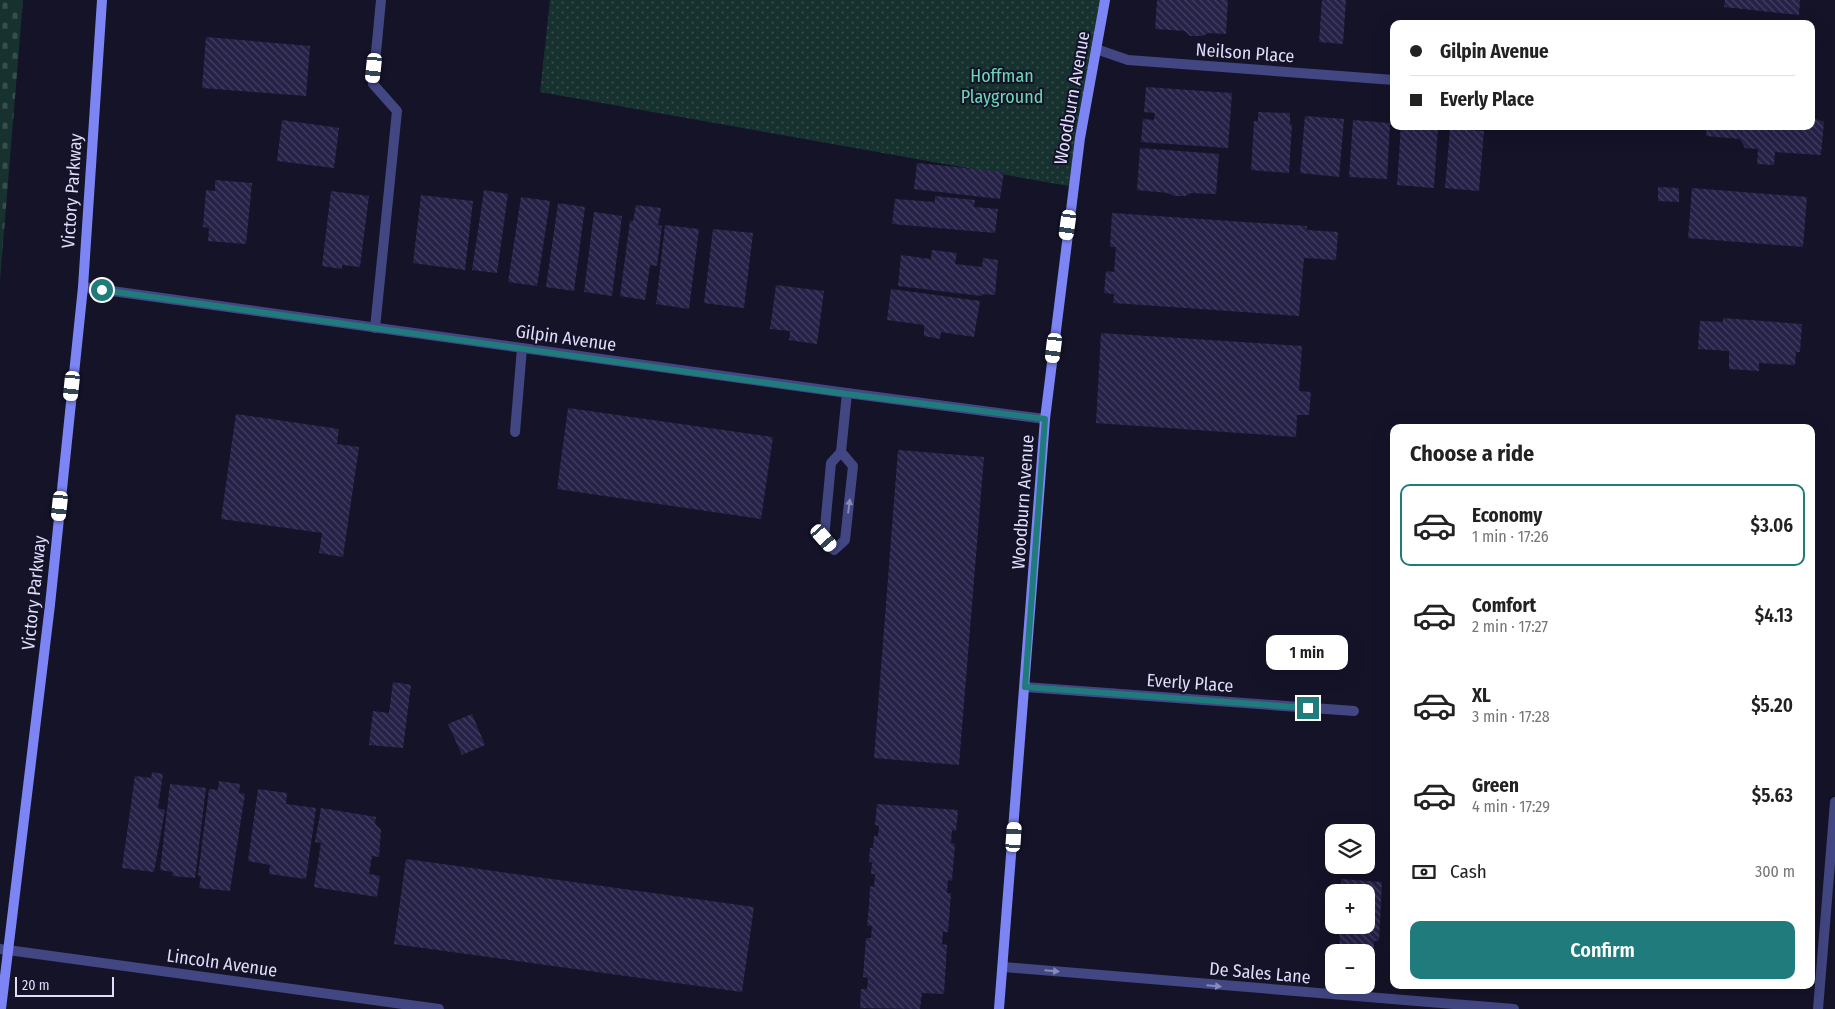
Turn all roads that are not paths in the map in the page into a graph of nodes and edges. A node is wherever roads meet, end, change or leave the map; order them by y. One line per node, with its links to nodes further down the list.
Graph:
1 (102, 0): 6 (street, Victory Parkway)
2 (381, 0): 7 (street)
3 (1105, 0): 4 (street, Woodburn Avenue)
4 (1096, 50): 5 (street, Neilson Place); 10 (street, Woodburn Avenue)
5 (1390, 80)
6 (83, 287): 7 (street, Gilpin Avenue); 16 (street, Victory Parkway)
7 (375, 328): 8 (street, Gilpin Avenue)
8 (522, 348): 9 (street, Gilpin Avenue); 11 (street)
9 (847, 394): 10 (street, Gilpin Avenue); 12 (street)
10 (1045, 419): 13 (street, Woodburn Avenue)
11 (515, 432)
12 (841, 452): 12 (street, one-way to 12)
13 (1025, 687): 14 (street, Everly Place); 17 (street, Woodburn Avenue)
14 (1354, 711)
15 (1835, 802): 23 (street)
16 (4, 949): 19 (street, Victory Parkway); 20 (street, Lincoln Avenue)
17 (1004, 967): 18 (street, De Sales Lane, one-way to 18); 21 (street, Woodburn Avenue)
18 (1425, 1006): 22 (street, De Sales Lane)
19 (1, 1009)
20 (438, 1009)
21 (999, 1009)
22 (1514, 1009)
23 (1818, 1009)

